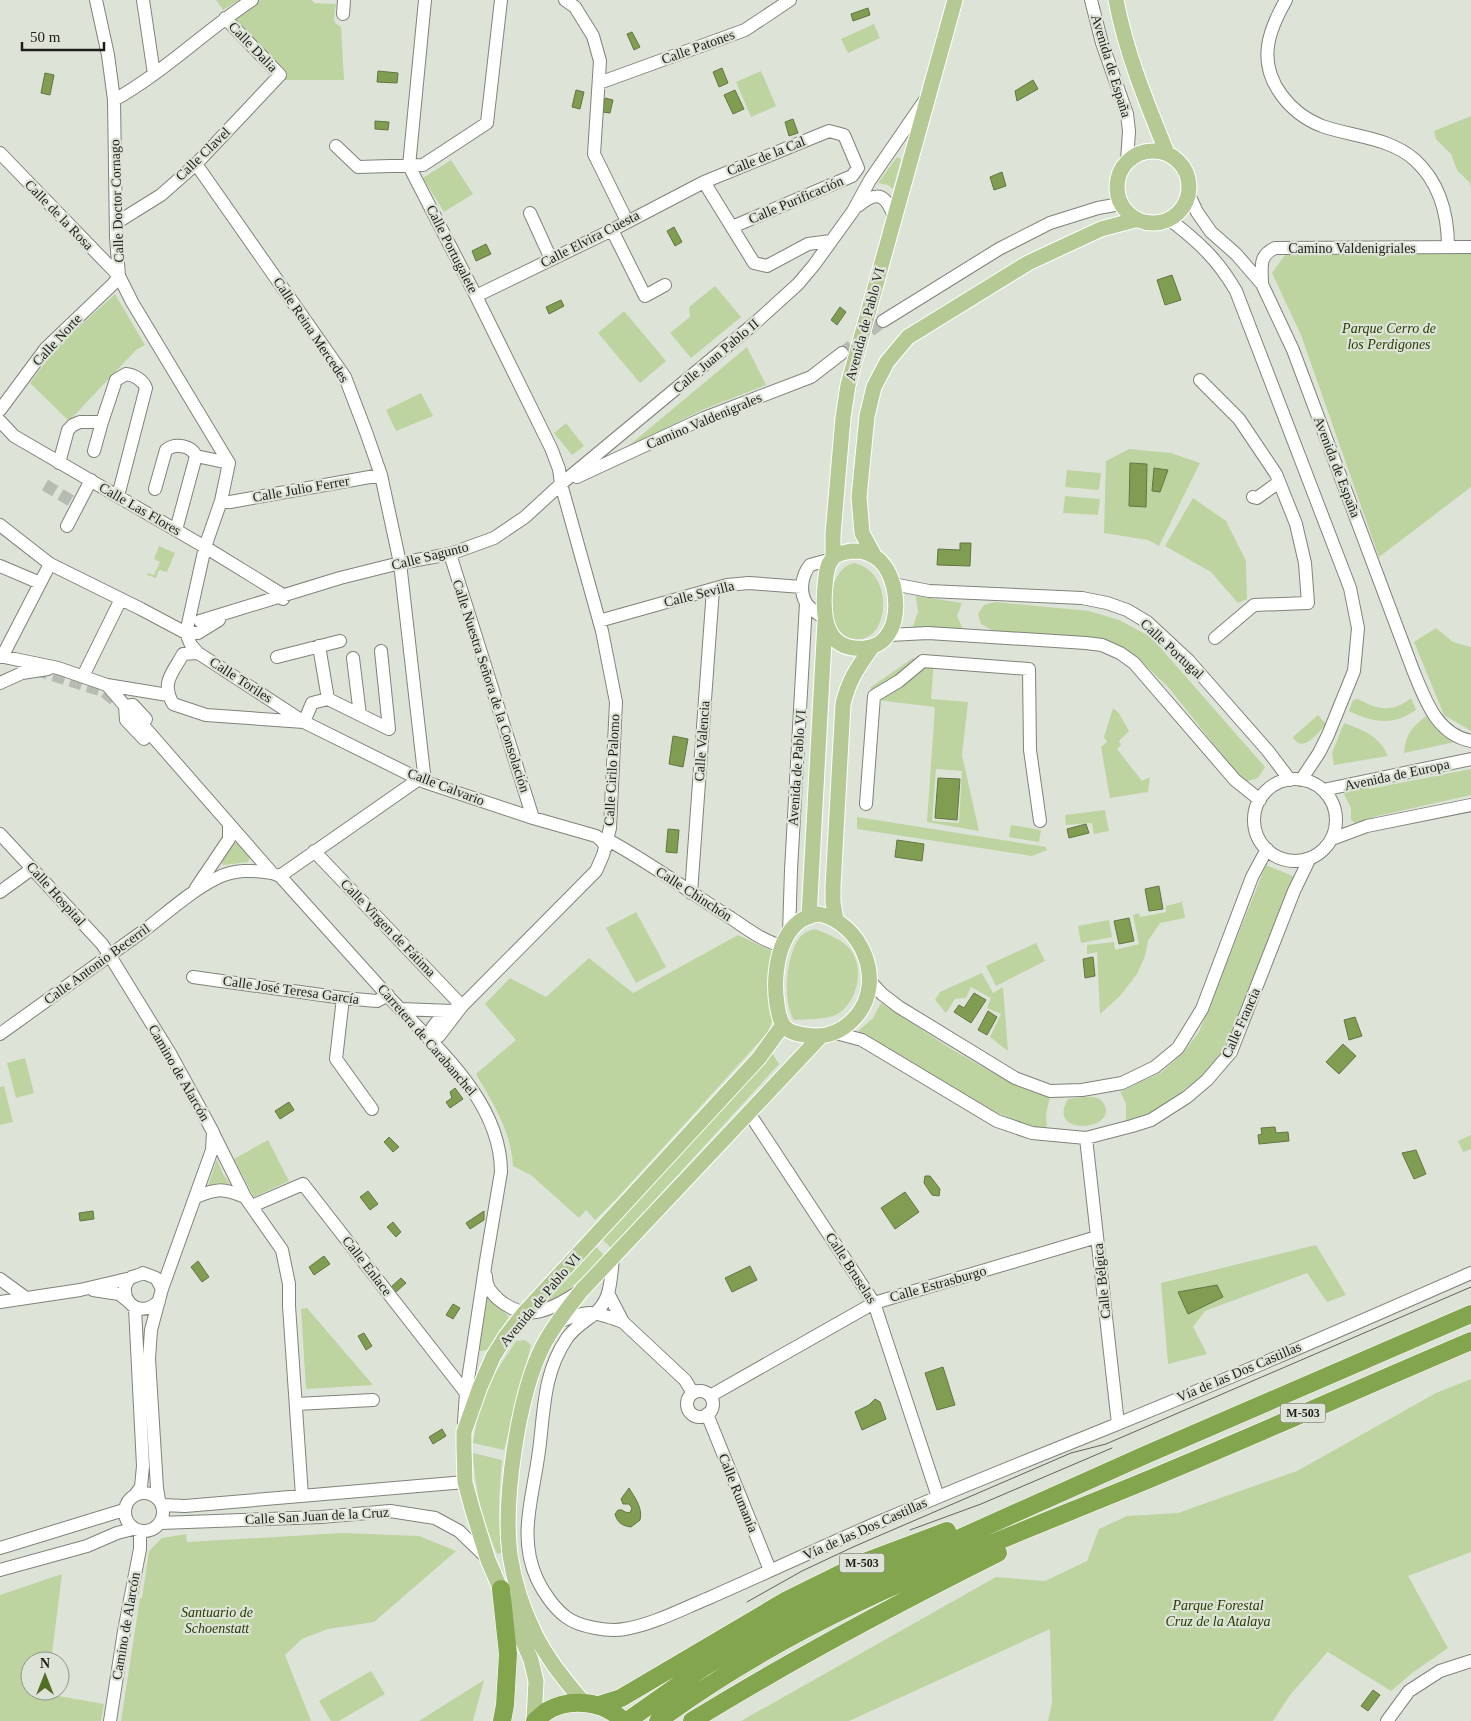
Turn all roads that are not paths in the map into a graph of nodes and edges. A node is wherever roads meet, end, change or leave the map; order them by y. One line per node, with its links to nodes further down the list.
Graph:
1 (96, 0): 19 (street, Calle Doctor Cornago)
2 (143, 0): 15 (street)
3 (252, 0): 14 (street)
4 (344, 0): 13 (street)
5 (425, 0): 25 (street)
6 (501, 0): 25 (street)
7 (790, 0): 17 (street, Calle Patones)
8 (955, 0): 18 (main road, Avenida de Pablo VI)
9 (1091, 0): 23 (street, Avenida de España)
10 (1116, 0): 22 (main road, Avenida de España)
11 (1286, 0): 40 (street)
12 (574, 2): 17 (street)
13 (343, 14)
14 (225, 18): 15 (street); 16 (street, Calle Dalia)
15 (154, 74): 19 (street)
16 (280, 75): 24 (street, Calle Clavel)
17 (599, 82): 35 (street)
18 (927, 96): 30 (street, Calle Juan Pablo II); 32 (main road, Avenida de Pablo VI)
19 (114, 100): 36 (street, Calle Doctor Cornago)
20 (336, 146): 25 (street)
21 (0, 153): 43 (street, Calle de la Rosa)
22 (1167, 153): 23 (main road); 28 (main road)
23 (1127, 161): 29 (main road)
24 (196, 164): 36 (street, Calle Clavel); 57 (street, Calle Reina Mercedes)
25 (409, 166): 46 (street, Calle Portugalete)
26 (858, 168): 27 (street, Calle de la Cal); 37 (street, Calle Purificación)
27 (704, 182): 35 (street, Calle Elvira Cuesta); 37 (street)
28 (1189, 195): 34 (main road); 44 (street, Avenida de España)
29 (1120, 204): 33 (main road); 47 (street)
30 (853, 211): 32 (street, Calle Juan Pablo II); 39 (street, Calle Juan Pablo II)
31 (530, 213): 42 (street)
32 (894, 216): 71 (main road, Avenida de Pablo VI)
33 (1135, 220): 34 (main road); 70 (main road)
34 (1170, 220): 107 (street)
35 (627, 221): 38 (street, Calle Elvira Cuesta)
36 (116, 223): 43 (street, Calle Doctor Cornago)
37 (732, 227): 39 (street)
38 (612, 230): 42 (street, Calle Elvira Cuesta); 45 (street)
39 (831, 241): 60 (street, Calle Juan Pablo II)
40 (1448, 247): 41 (street, Camino Valdenigriales); 44 (street, Camino Valdenigriales)
41 (1471, 247)
42 (551, 260): 46 (street, Calle Elvira Cuesta)
43 (119, 276): 50 (street, Calle Norte); 56 (street, Calle Doctor Cornago)
44 (1262, 284): 104 (street, Avenida de España)
45 (665, 285)
46 (476, 296): 60 (street, Calle Portugalete)
47 (883, 321)
48 (842, 353): 60 (street, Camino Valdenigrales)
49 (1200, 380): 59 (street)
50 (0, 410)
51 (0, 421): 55 (street, Calle Las Flores)
52 (102, 422): 53 (street); 55 (street); 62 (street)
53 (94, 451)
54 (196, 456): 56 (street); 61 (street); 67 (street)
55 (59, 463): 58 (street, Calle Las Flores)
56 (229, 463): 64 (street)
57 (381, 475): 64 (street, Calle Julio Ferrer); 72 (street, Calle Reina Mercedes)
58 (91, 480): 62 (street, Calle Las Flores); 66 (street)
59 (1280, 482): 63 (street); 85 (street)
60 (561, 484): 69 (street, Calle Sagunto); 84 (street, Calle Cirilo Palomo)
61 (155, 489)
62 (118, 496): 67 (street, Calle Las Flores)
63 (1253, 497)
64 (221, 501): 68 (street)
65 (0, 525): 73 (street)
66 (67, 526)
67 (176, 530): 68 (street, Calle Las Flores)
68 (205, 546): 79 (street, Calle Las Flores); 86 (street)
69 (450, 554): 72 (street, Calle Sagunto); 112 (street, Calle Nuestra Señora de la Consolación)
70 (875, 557): 71 (main road); 76 (main road)
71 (833, 558): 77 (street); 82 (main road)
72 (400, 563): 79 (street, Calle Sagunto); 106 (street, Calle Reina Mercedes)
73 (50, 564): 75 (street); 80 (street)
74 (0, 566): 75 (street)
75 (40, 583): 93 (street)
76 (893, 584): 87 (main road); 107 (street, Calle Portugal)
77 (802, 587): 78 (street, Calle Sevilla); 81 (street, Avenida de Pablo VI)
78 (713, 588): 84 (street, Calle Sevilla); 125 (street, Calle Valencia)
79 (283, 594): 83 (street, Calle Sagunto); 86 (street, Calle Sagunto)
80 (122, 599): 86 (street); 97 (street)
81 (806, 603): 82 (street); 128 (street, Avenida de Pablo VI)
82 (824, 620): 90 (main road); 126 (main road, Avenida de Pablo VI)
83 (200, 621)
84 (599, 621): 116 (street, Calle Cirilo Palomo)
85 (1219, 631)
86 (186, 633): 92 (street)
87 (888, 635): 90 (main road); 109 (street)
88 (340, 640): 89 (street)
89 (319, 646): 94 (street); 101 (street)
90 (872, 647): 127 (main road)
91 (381, 651): 102 (street)
92 (198, 653): 100 (street, Calle Toriles); 103 (street, Calle Toriles)
93 (1, 657): 96 (street)
94 (277, 657)
95 (353, 658): 102 (street)
96 (58, 668): 97 (street); 98 (street)
97 (83, 676): 99 (street)
98 (0, 683)
99 (107, 685): 100 (street); 114 (street, Carretera de Carabanchel)
100 (168, 695): 103 (street, Calle Toriles)
101 (328, 699): 102 (street); 103 (street)
102 (360, 715)
103 (304, 722): 106 (street, Calle Calvario)
104 (1471, 741)
105 (1471, 760): 108 (street, Avenida de Europa)
106 (422, 780): 112 (street, Calle Calvario); 119 (street)
107 (1295, 780): 108 (street); 109 (street)
108 (1323, 790): 117 (street)
109 (1260, 800): 118 (street)
110 (866, 804): 113 (street)
111 (1471, 805): 117 (street)
112 (533, 818): 116 (street, Calle Calvario)
113 (1040, 821)
114 (230, 826): 122 (street, Carretera de Carabanchel); 124 (street, Calle Antonio Becerril)
115 (0, 834): 121 (street, Calle Hospital)
116 (605, 838): 125 (street, Calle Chinchón); 134 (street, Calle Cirilo Palomo)
117 (1332, 839): 120 (street)
118 (1267, 849): 120 (street); 131 (street)
119 (314, 851): 122 (street); 134 (street, Calle Virgen de Fátima)
120 (1310, 858): 144 (street, Calle Francia)
121 (33, 868): 123 (street); 129 (street, Calle Hospital)
122 (276, 875): 124 (street, Calle Antonio Becerril); 132 (street, Carretera de Carabanchel)
123 (0, 892)
124 (193, 893): 129 (street, Calle Antonio Becerril)
125 (691, 894): 128 (street, Calle Chinchón)
126 (809, 917): 127 (main road); 128 (main road)
127 (836, 920): 131 (main road)
128 (785, 940): 136 (main road, Avenida de Pablo VI)
129 (110, 956): 138 (street, Calle Antonio Becerril); 143 (street, Camino de Alarcón)
130 (193, 977): 133 (street, Calle José Teresa García)
131 (869, 980): 137 (main road)
132 (388, 995): 133 (street, Calle José Teresa García); 135 (street, Carretera de Carabanchel)
133 (343, 998): 141 (street)
134 (457, 1008): 135 (street); 140 (street, Calle Cirilo Palomo)
135 (401, 1009): 140 (street, Carretera de Carabanchel)
136 (783, 1025): 139 (main road); 161 (main road, Avenida de Pablo VI)
137 (836, 1033): 139 (main road); 144 (street, Calle Francia)
138 (0, 1034)
139 (820, 1036): 142 (main road, Avenida de Pablo VI)
140 (429, 1039): 149 (street, Carretera de Carabanchel)
141 (372, 1110)
142 (748, 1113): 148 (main road, Avenida de Pablo VI); 159 (street, Calle Bruselas)
143 (213, 1132): 145 (street, Camino de Alarcón); 146 (street)
144 (1086, 1138): 147 (street, Calle Bélgica)
145 (196, 1197): 146 (street); 155 (street, Camino de Alarcón)
146 (249, 1202): 168 (street, Calle Enlace); 171 (street)
147 (1097, 1237): 159 (street, Calle Estrasburgo); 173 (street, Calle Bélgica)
148 (612, 1259): 154 (main road, Avenida de Pablo VI); 156 (street)
149 (486, 1261): 161 (street); 168 (street, Carretera de Carabanchel)
150 (1471, 1273): 173 (street, Vía de las Dos Castillas)
151 (0, 1278): 157 (street)
152 (131, 1278): 153 (street); 155 (street); 160 (street)
153 (80, 1290): 157 (street); 160 (street)
154 (582, 1290): 161 (street); 165 (main road, Avenida de Pablo VI)
155 (160, 1295): 160 (street); 181 (street, Camino de Alarcón)
156 (609, 1295): 162 (street, Vía de las Dos Castillas); 164 (street)
157 (26, 1298): 158 (street)
158 (0, 1302)
159 (874, 1303): 169 (street, Calle Estrasburgo); 180 (street, Calle Bruselas)
160 (131, 1305): 178 (street)
161 (524, 1313): 174 (main road, Avenida de Pablo VI)
162 (596, 1313): 164 (street); 165 (street); 188 (street, Vía de las Dos Castillas)
163 (1471, 1314): 175 (highway, M-503)
164 (623, 1322): 167 (street)
165 (557, 1323): 191 (main road, Avenida de Pablo VI)
166 (1471, 1340): 177 (highway, M-503)
167 (693, 1392): 169 (street); 172 (street)
168 (466, 1393): 174 (street, Carretera de Carabanchel)
169 (710, 1396): 172 (street)
170 (372, 1400): 171 (street)
171 (296, 1404): 179 (street)
172 (707, 1414): 188 (street, Calle Rumanía)
173 (1118, 1424): 180 (street, Vía de las Dos Castillas)
174 (464, 1432): 176 (main road, Avenida de Pablo VI)
175 (1143, 1456): 191 (highway, M-503); 197 (highway, M-503)
176 (465, 1482): 179 (street, Calle San Juan de la Cruz); 186 (main road, Avenida de Pablo VI)
177 (1135, 1486): 192 (highway, M-503); 198 (highway, M-503)
178 (135, 1495): 181 (street); 182 (street)
179 (302, 1496): 181 (street, Calle San Juan de la Cruz)
180 (938, 1497): 188 (street, Vía de las Dos Castillas)
181 (160, 1503): 183 (street)
182 (124, 1510): 184 (street); 185 (street)
183 (160, 1523): 184 (street); 186 (street, Calle San Juan de la Cruz)
184 (137, 1530): 187 (street); 193 (street, Camino de Alarcón)
185 (0, 1548)
186 (488, 1560): 189 (main road, Avenida de Pablo VI)
187 (0, 1570)
188 (770, 1570)
189 (501, 1589): 194 (highway); 195 (main road, Avenida de Pablo VI)
190 (1471, 1661): 200 (street)
191 (596, 1706): 195 (highway); 196 (highway)
192 (703, 1716): 199 (highway, M-503)
193 (110, 1721)
194 (502, 1721)
195 (534, 1721)
196 (623, 1721)
197 (627, 1721)
198 (658, 1721)
199 (692, 1721)
200 (1387, 1721)

